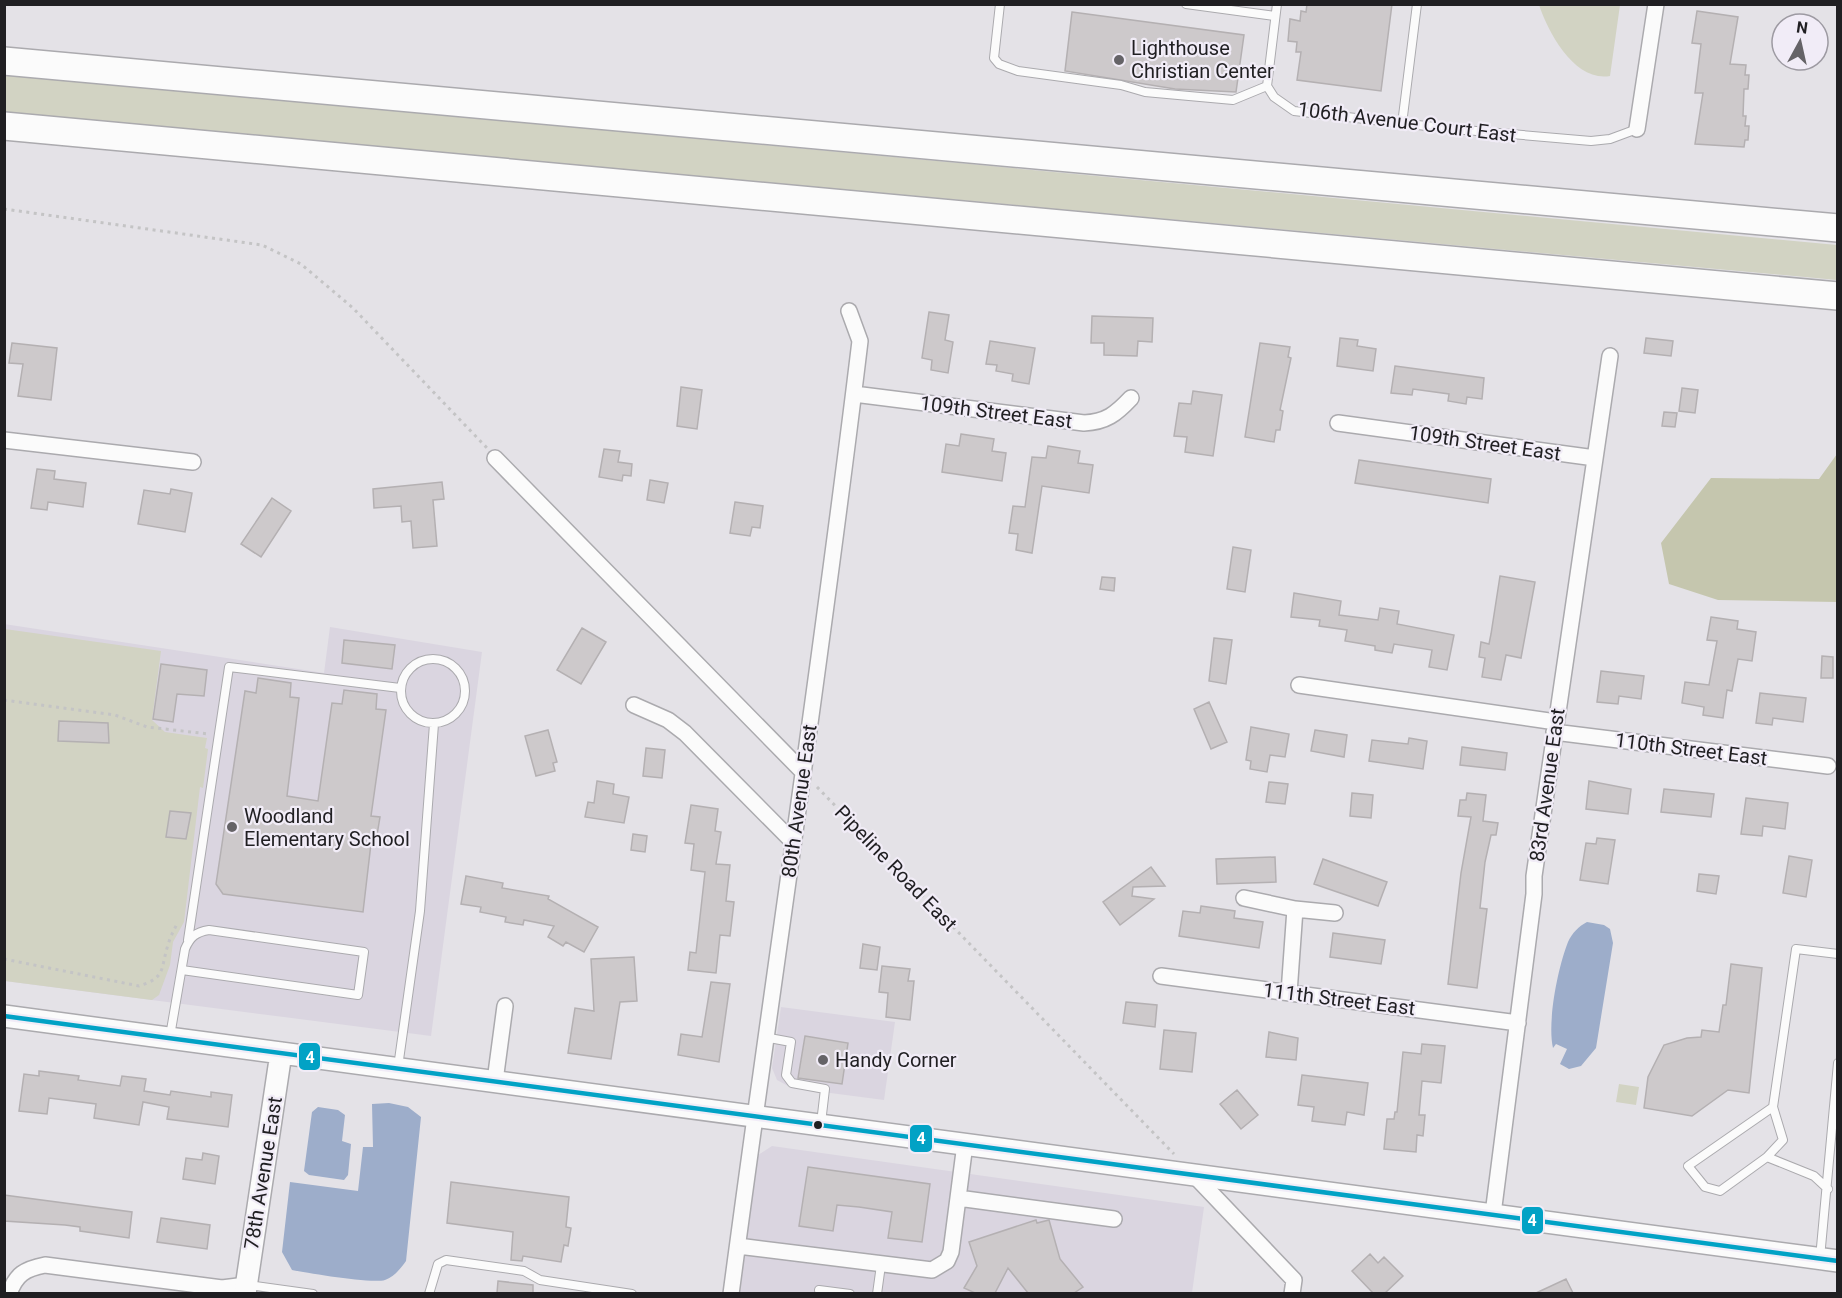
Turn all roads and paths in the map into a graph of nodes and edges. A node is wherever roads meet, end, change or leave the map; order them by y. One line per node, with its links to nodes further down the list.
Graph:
1 (1000, 4): 8 (lane)
2 (1186, 4): 6 (lane)
3 (1277, 4): 6 (lane)
4 (1417, 4): 9 (lane)
5 (1656, 4): 11 (street)
6 (1275, 16): 8 (lane)
7 (4, 61): 13 (highway)
8 (1267, 86): 9 (lane, 106th Avenue Court East)
9 (1402, 124): 11 (lane, 106th Avenue Court East)
10 (4, 126): 14 (highway)
11 (1637, 129)
12 (4, 209): 21 (path)
13 (1838, 228)
14 (1838, 296)
15 (849, 311): 17 (street, 80th Avenue East)
16 (1610, 356): 22 (street, 83rd Avenue East)
17 (854, 394): 18 (street, 109th Street East); 32 (street, 80th Avenue East)
18 (1131, 399)
19 (1338, 423): 22 (street, 109th Street East)
20 (4, 440): 23 (street)
21 (495, 458): 32 (street)
22 (1595, 458): 29 (street, 83rd Avenue East)
23 (194, 462)
24 (1299, 685): 29 (street, 110th Street East)
25 (400, 688): 28 (lane); 28 (lane); 30 (lane)
26 (4, 700): 30 (path)
27 (634, 705): 33 (street)
28 (434, 724): 51 (lane)
29 (1555, 727): 31 (street, 110th Street East); 46 (street, 83rd Avenue East)
30 (219, 735): 38 (lane)
31 (1828, 766)
32 (803, 772): 33 (street, 80th Avenue East); 58 (path, Pipeline Road East)
33 (793, 842): 48 (street, 80th Avenue East)
34 (1244, 898): 35 (street)
35 (1294, 909): 36 (street); 43 (street)
36 (1335, 913)
37 (179, 920): 40 (path)
38 (188, 940): 41 (lane); 41 (lane)
39 (1838, 954): 53 (lane)
40 (4, 959)
41 (182, 970): 47 (lane)
42 (1161, 976): 43 (street, 111th Street East)
43 (1289, 993): 46 (street, 111th Street East)
44 (505, 1006): 52 (street)
45 (4, 1016): 47 (main road)
46 (1518, 1023): 61 (street, 83rd Avenue East)
47 (170, 1036): 49 (main road)
48 (764, 1037): 54 (street, 80th Avenue East); 55 (lane)
49 (281, 1053): 51 (main road); 67 (main road, 78th Avenue East)
50 (1838, 1063): 59 (lane)
51 (398, 1069): 52 (main road)
52 (495, 1081): 54 (main road)
53 (1773, 1107): 57 (lane); 57 (lane)
54 (753, 1116): 55 (main road); 63 (street, 80th Avenue East)
55 (820, 1124): 56 (main road)
56 (965, 1143): 58 (main road); 60 (street)
57 (1767, 1157): 59 (lane)
58 (1193, 1174): 61 (main road); 66 (street)
59 (1828, 1189): 64 (lane)
60 (958, 1198): 62 (street); 65 (street)
61 (1493, 1214): 64 (main road)
62 (1114, 1219)
63 (738, 1246): 65 (street); 73 (street, 80th Avenue East)
64 (1829, 1260)
65 (881, 1265): 75 (lane)
66 (1293, 1287)
67 (246, 1289): 69 (street); 70 (lane)
68 (819, 1290): 74 (lane)
69 (9, 1293)
70 (313, 1293)
71 (429, 1293): 72 (lane)
72 (632, 1293)
73 (731, 1293)
74 (850, 1293)
75 (878, 1293)

